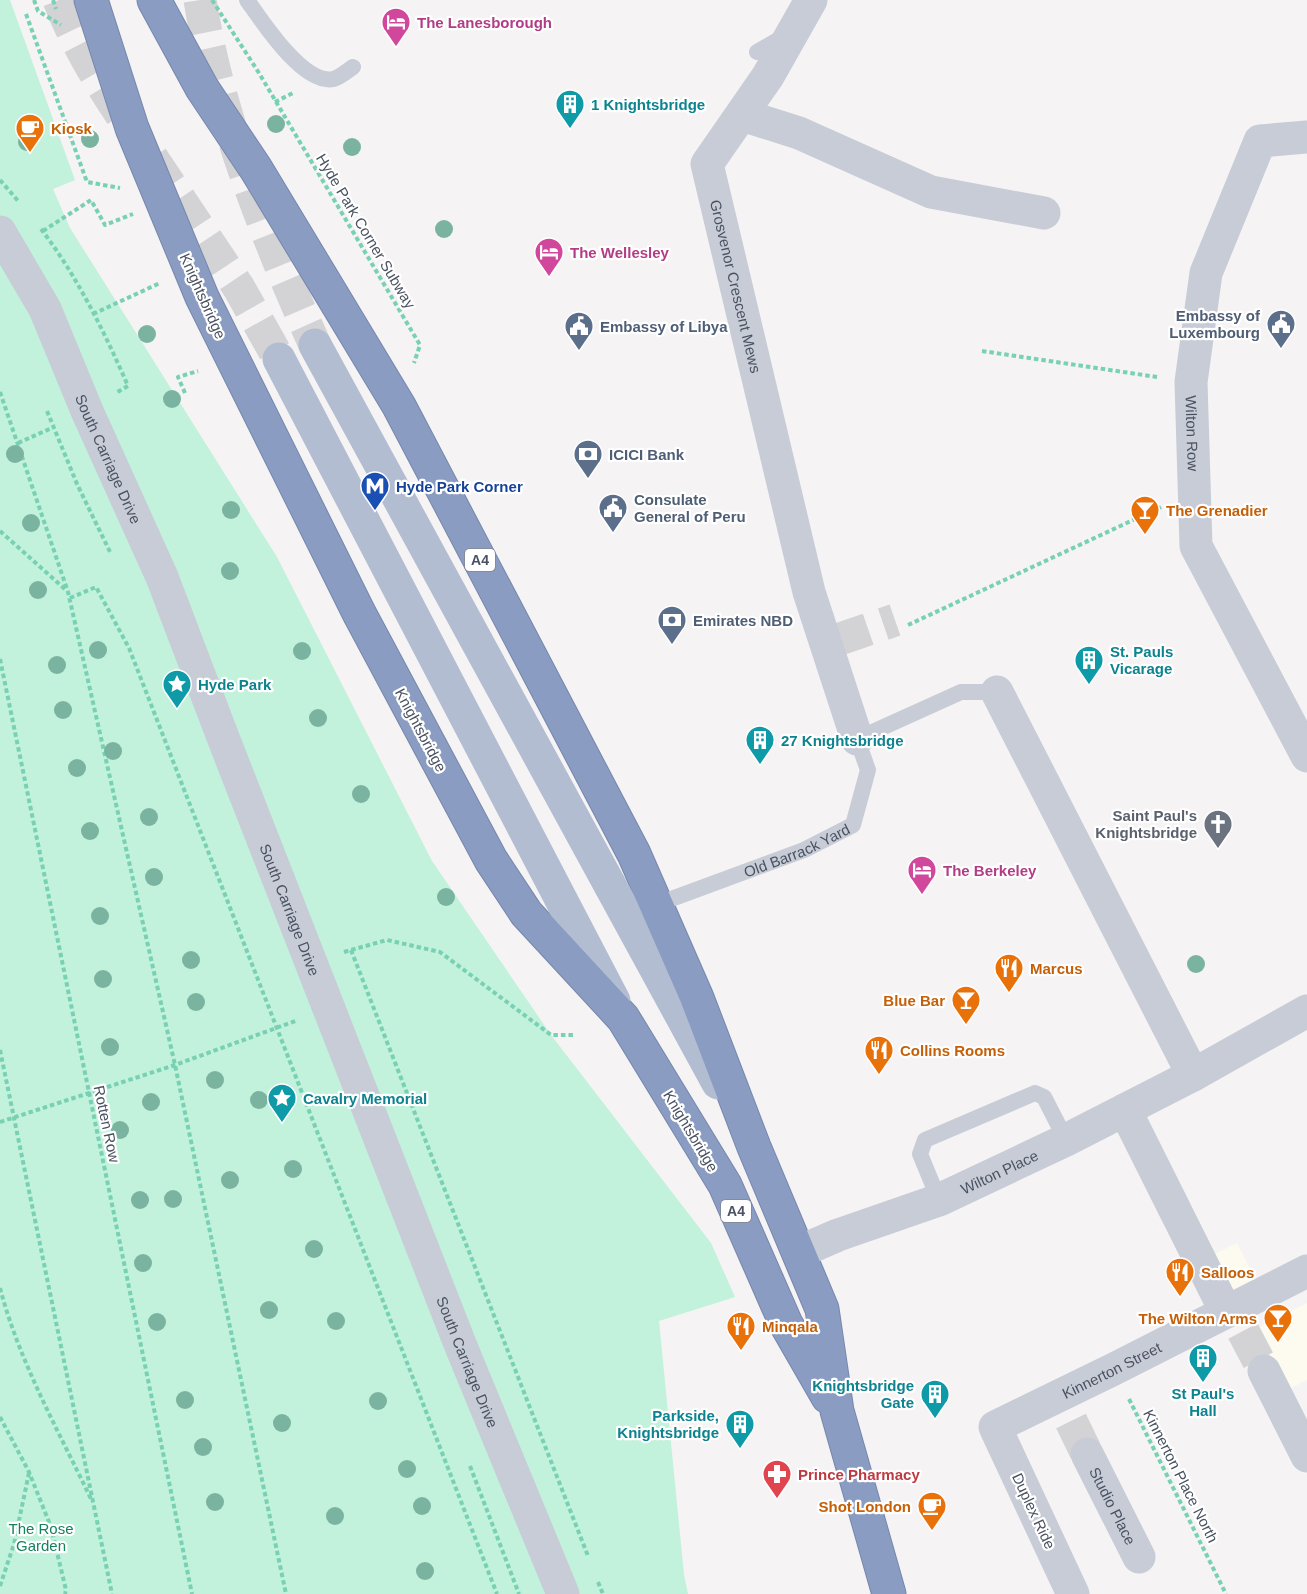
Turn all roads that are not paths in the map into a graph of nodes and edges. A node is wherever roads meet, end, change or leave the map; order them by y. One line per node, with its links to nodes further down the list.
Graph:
1 (91, 0): 19 (highway, Knightsbridge / A4)
2 (154, 0): 17 (highway, Knightsbridge / A4)
3 (247, 0): 7 (lane)
4 (811, 0): 5 (street, Grosvenor Crescent Mews)
5 (796, 30): 6 (lane); 8 (street, Grosvenor Crescent Mews)
6 (757, 52)
7 (353, 67)
8 (749, 104): 10 (street); 15 (street, Grosvenor Crescent Mews)
9 (1307, 136): 16 (street, Wilton Row)
10 (1044, 213)
11 (0, 232): 34 (street, South Carriage Drive)
12 (315, 345): 23 (main road, A4)
13 (279, 359): 19 (main road, A4)
14 (997, 692): 15 (lane); 20 (street)
15 (856, 739): 17 (lane, Old Barrack Yard)
16 (1307, 756)
17 (655, 905): 23 (highway, Knightsbridge / A4)
18 (1307, 1011): 20 (street, Wilton Place)
19 (623, 1018): 29 (highway, Knightsbridge / A4)
20 (1193, 1075): 21 (street, Wilton Place)
21 (1125, 1110): 22 (street, Wilton Place); 27 (street)
22 (1066, 1140): 24 (street, Wilton Place); 24 (lane)
23 (754, 1148): 25 (highway, Knightsbridge / A4)
24 (939, 1200): 25 (street, Wilton Place)
25 (799, 1252): 29 (highway, Knightsbridge / A4)
26 (1307, 1271): 27 (street, Kinnerton Street)
27 (1234, 1317): 30 (street, Kinnerton Street)
28 (1264, 1371): 32 (street)
29 (837, 1412): 35 (highway, Knightsbridge / A4)
30 (995, 1427): 36 (street, Duplex Ride)
31 (1087, 1454): 33 (street, Studio Place)
32 (1307, 1456)
33 (1139, 1557)
34 (563, 1594)
35 (890, 1594)
36 (1073, 1594)

